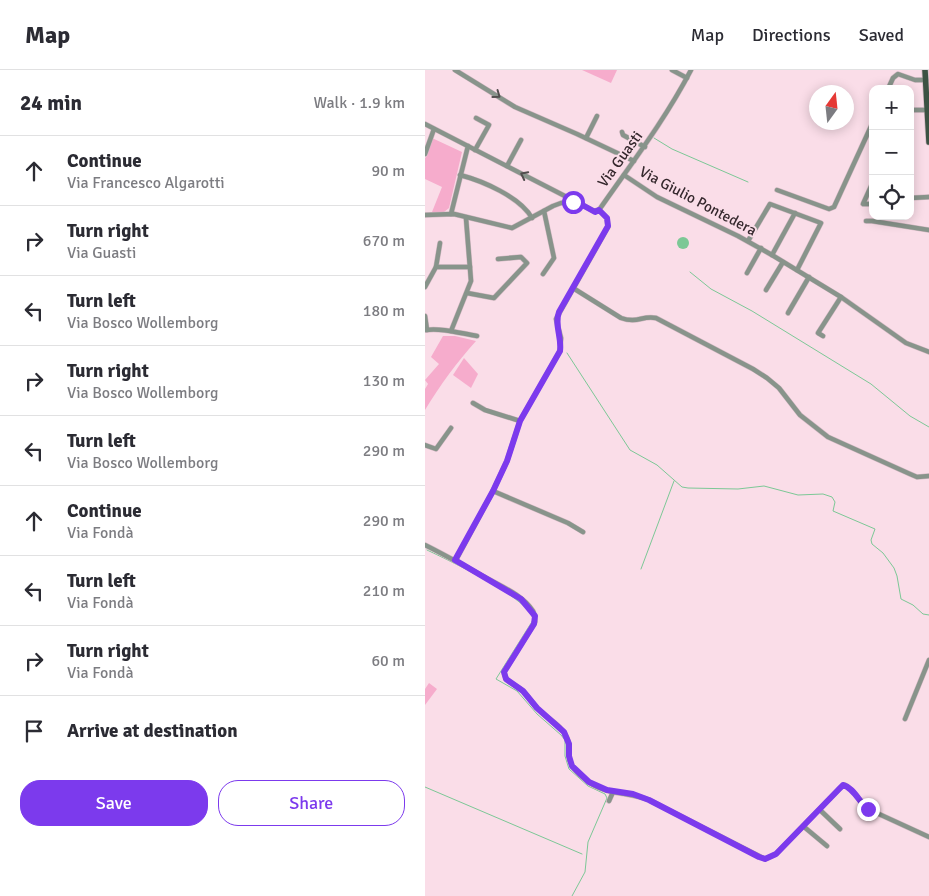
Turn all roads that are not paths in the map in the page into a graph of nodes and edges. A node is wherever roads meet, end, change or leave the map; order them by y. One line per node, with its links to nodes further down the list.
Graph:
1 (455, 70): 16 (street, one-way to 16)
2 (672, 70): 5 (street)
3 (691, 70): 5 (street, Via Guasti)
4 (925, 70): 6 (main road)
5 (687, 78): 20 (street, Via Guasti)
6 (926, 80): 7 (street); 9 (main road)
7 (890, 85)
8 (914, 110): 9 (street)
9 (928, 110): 18 (main road)
10 (597, 116): 16 (street)
11 (476, 118): 21 (street)
12 (425, 124): 13 (street)
13 (434, 129): 19 (street); 22 (street)
14 (869, 130): 27 (street)
15 (622, 132): 20 (street)
16 (587, 138): 23 (street)
17 (521, 140): 24 (street)
18 (929, 142)
19 (469, 146): 21 (street); 25 (street)
20 (645, 147): 23 (street, Via Guasti)
21 (475, 150): 24 (street)
22 (425, 154)
23 (634, 161): 26 (street, Via Guasti)
24 (507, 166): 31 (street, one-way to 24)
25 (460, 175): 36 (street); 39 (street)
26 (624, 175): 33 (street, Via Guasti); 42 (street, Via Giulio Pontedera)
27 (777, 190)
28 (869, 191): 32 (street)
29 (929, 197): 30 (street)
30 (914, 198)
31 (577, 202): 33 (street); 34 (street)
32 (869, 204)
33 (599, 210): 55 (street, Via Guasti)
34 (544, 211): 39 (street); 52 (street)
35 (426, 213): 36 (street)
36 (451, 214): 38 (street)
37 (795, 214): 42 (street); 45 (street); 50 (street)
38 (467, 218): 39 (street); 49 (street)
39 (532, 218)
40 (866, 222): 41 (street)
41 (929, 230)
42 (748, 241): 44 (street, Via Giulio Pontedera)
43 (440, 243): 48 (street)
44 (761, 248): 45 (street, Via Giulio Pontedera); 51 (street, Via Giulio Pontedera)
45 (772, 255): 47 (street, Via Giulio Pontedera)
46 (498, 259): 57 (street)
47 (783, 262): 50 (street, Via Giulio Pontedera); 56 (street)
48 (436, 266): 49 (street); 54 (street)
49 (471, 267): 57 (street)
50 (797, 270): 53 (street, Via Giulio Pontedera)
51 (747, 272)
52 (543, 274)
53 (809, 277): 58 (street, Via Giulio Pontedera); 59 (street)
54 (425, 287)
55 (573, 288): 67 (street, Via Guasti); 70 (street)
56 (766, 290)
57 (467, 293): 62 (street)
58 (841, 297): 64 (street); 65 (street, Via Giulio Pontedera)
59 (789, 313)
60 (425, 316): 61 (street)
61 (426, 330): 62 (street)
62 (451, 330): 63 (street)
63 (477, 336)
64 (823, 336)
65 (929, 352)
66 (473, 403): 67 (street)
67 (520, 421): 71 (street, Via Guasti)
68 (451, 428): 69 (street)
69 (425, 445)
70 (929, 476)
71 (493, 491): 72 (street); 74 (street, Via Guasti)
72 (583, 532)
73 (425, 545): 74 (street)
74 (455, 560): 77 (street)
75 (929, 660): 76 (street)
76 (905, 718)
77 (613, 792): 78 (street); 80 (street)
78 (609, 801)
79 (820, 810): 80 (street); 81 (street); 82 (street)
80 (803, 826): 83 (street)
81 (840, 830)
82 (929, 837)
83 (827, 846)

